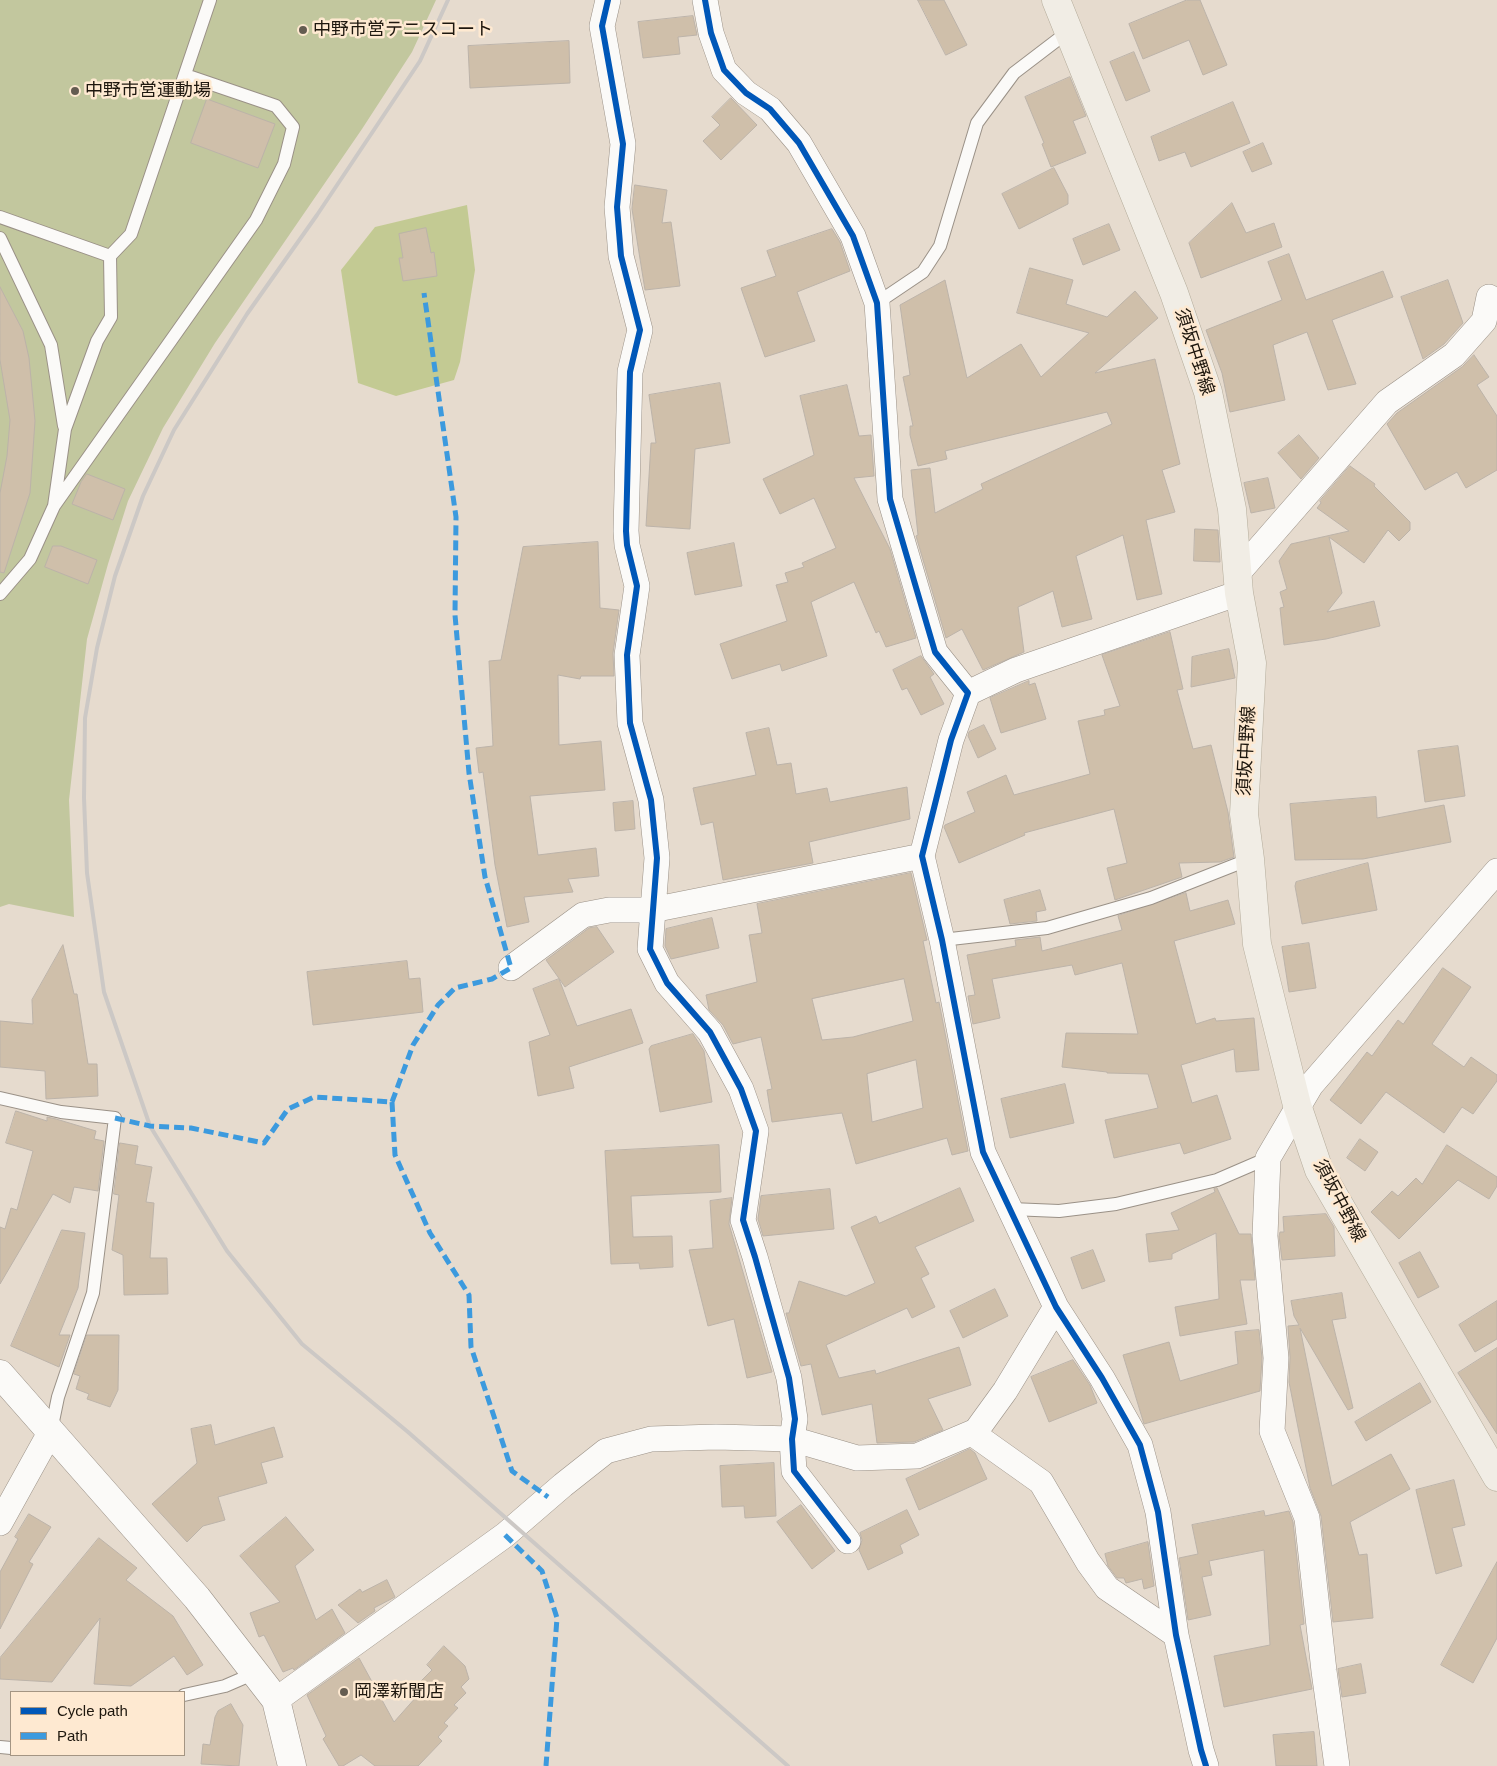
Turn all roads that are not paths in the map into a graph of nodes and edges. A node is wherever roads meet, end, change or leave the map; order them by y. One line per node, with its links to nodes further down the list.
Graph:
1 (210, 0): 6 (lane)
2 (608, 0): 20 (street)
3 (705, 0): 11 (street)
4 (1056, 0): 5 (main road, 須坂中野線)
5 (1069, 31): 11 (lane); 14 (main road, 須坂中野線)
6 (185, 75): 9 (lane); 13 (lane)
7 (0, 217): 9 (lane)
8 (0, 238): 12 (lane)
9 (110, 256): 12 (lane)
10 (1488, 298): 14 (street)
11 (877, 303): 16 (street)
12 (65, 428): 13 (lane)
13 (54, 506): 15 (lane)
14 (1238, 584): 16 (street); 18 (main road, 須坂中野線)
15 (0, 594)
16 (968, 693): 17 (street)
17 (922, 856): 20 (street); 21 (street)
18 (1250, 859): 21 (lane); 24 (main road, 須坂中野線)
19 (1497, 871): 24 (street)
20 (652, 910): 22 (street); 31 (street)
21 (942, 940): 26 (street)
22 (511, 968)
23 (0, 1098): 29 (lane)
24 (1298, 1105): 25 (street); 32 (main road, 須坂中野線)
25 (1268, 1158): 26 (lane); 41 (street)
26 (1011, 1208): 27 (street)
27 (1056, 1307): 30 (street); 35 (street)
28 (0, 1374): 29 (street)
29 (51, 1431): 33 (street); 36 (street)
30 (972, 1433): 31 (street); 35 (street)
31 (792, 1439): 34 (street); 38 (street)
32 (1497, 1477)
33 (0, 1523)
34 (848, 1541)
35 (1176, 1634): 40 (street)
36 (255, 1673): 37 (lane); 38 (street)
37 (185, 1695)
38 (276, 1700): 39 (street)
39 (292, 1766)
40 (1206, 1766)
41 (1337, 1766)

